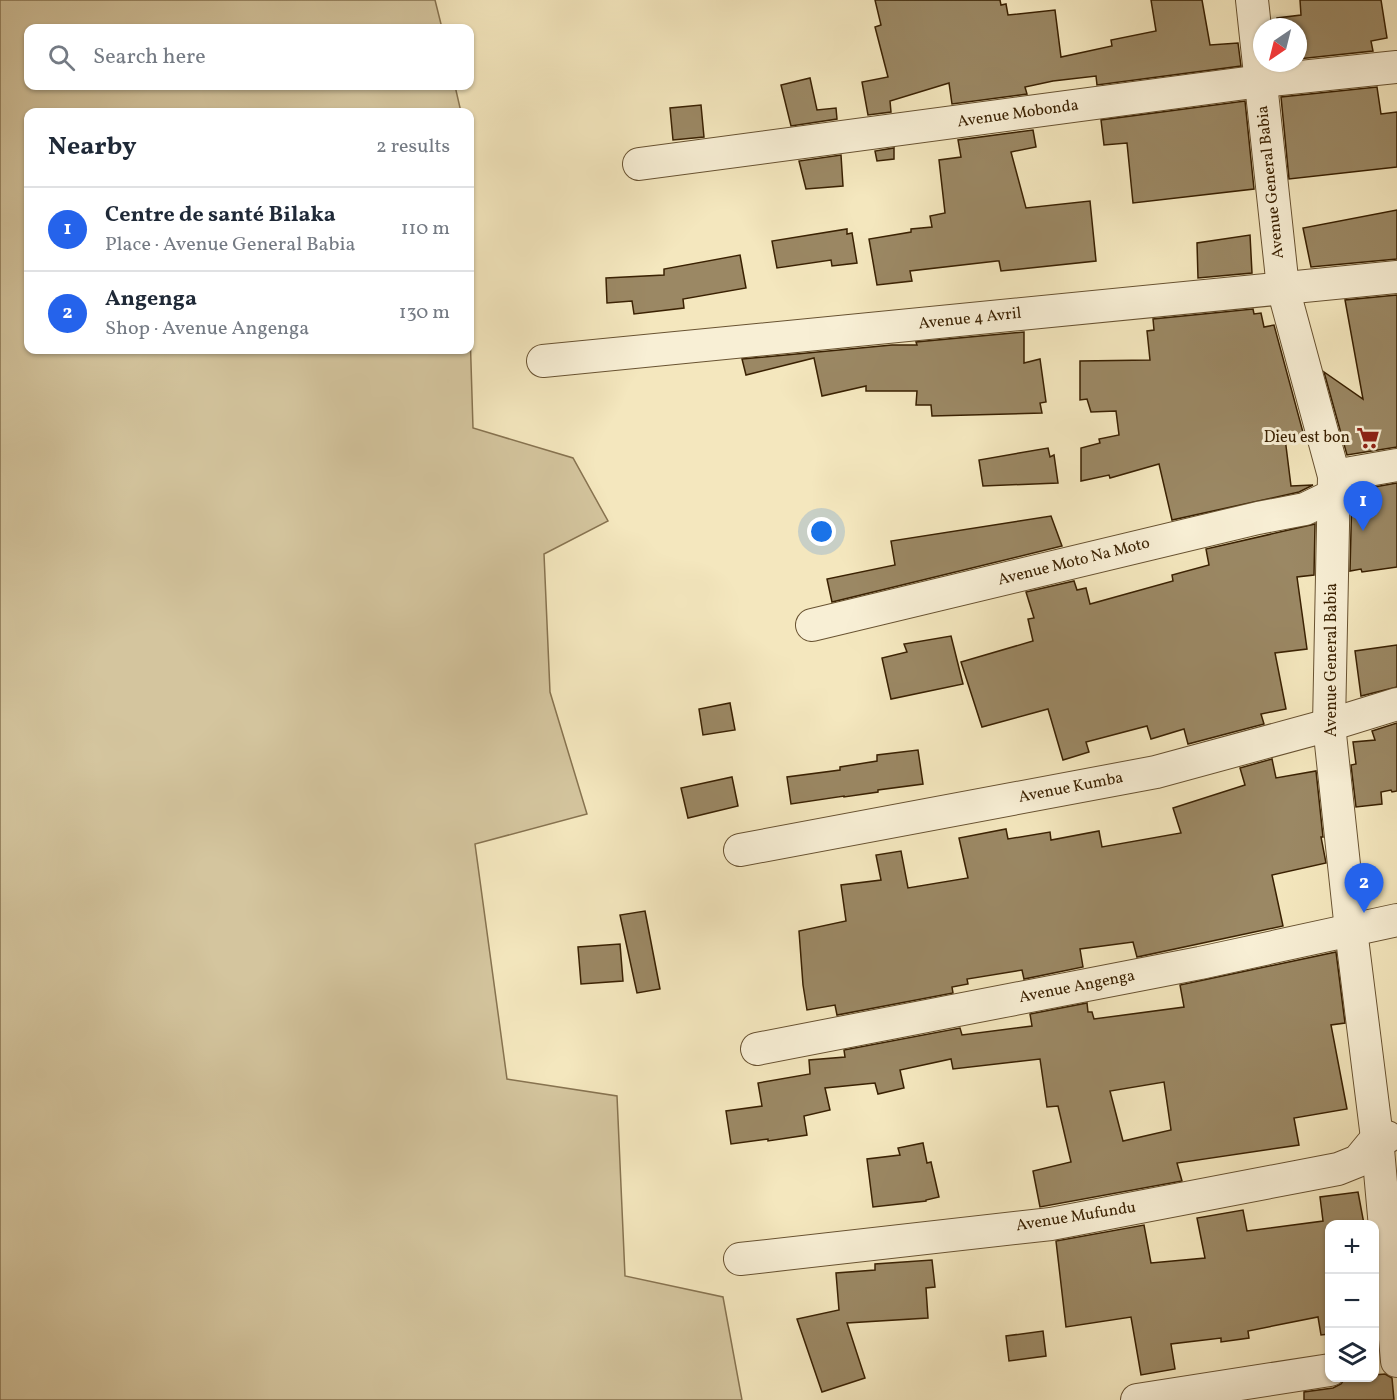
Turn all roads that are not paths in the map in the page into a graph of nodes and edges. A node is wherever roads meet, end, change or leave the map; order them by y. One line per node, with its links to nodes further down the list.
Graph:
1 (1252, 0): 3 (street, Avenue General Babia)
2 (1397, 67): 3 (street, Avenue Mobonda)
3 (1261, 81): 4 (street, Avenue Mobonda); 6 (street, Avenue General Babia)
4 (639, 164)
5 (1397, 277): 6 (street, Avenue 4 Avril)
6 (1283, 288): 7 (street, Avenue 4 Avril); 9 (street, Avenue General Babia)
7 (543, 361)
8 (1397, 465): 9 (street, Avenue Moto Na Moto)
9 (1334, 485): 10 (street, Avenue Moto Na Moto); 12 (street, Avenue General Babia)
10 (812, 625)
11 (1397, 704): 12 (street, Avenue Kumba)
12 (1329, 725): 13 (street, Avenue Kumba); 15 (street, Avenue General Babia)
13 (740, 850)
14 (1397, 920): 15 (street, Avenue Angenga)
15 (1351, 930): 16 (street, Avenue Angenga); 17 (street, Avenue General Babia)
16 (757, 1049)
17 (1387, 1137): 18 (street, Avenue Mufundu); 19 (street, Avenue General Babia)
18 (740, 1258)
19 (1397, 1360): 20 (street)
20 (1379, 1362)
21 (1325, 1371): 22 (street)
22 (1137, 1400)

